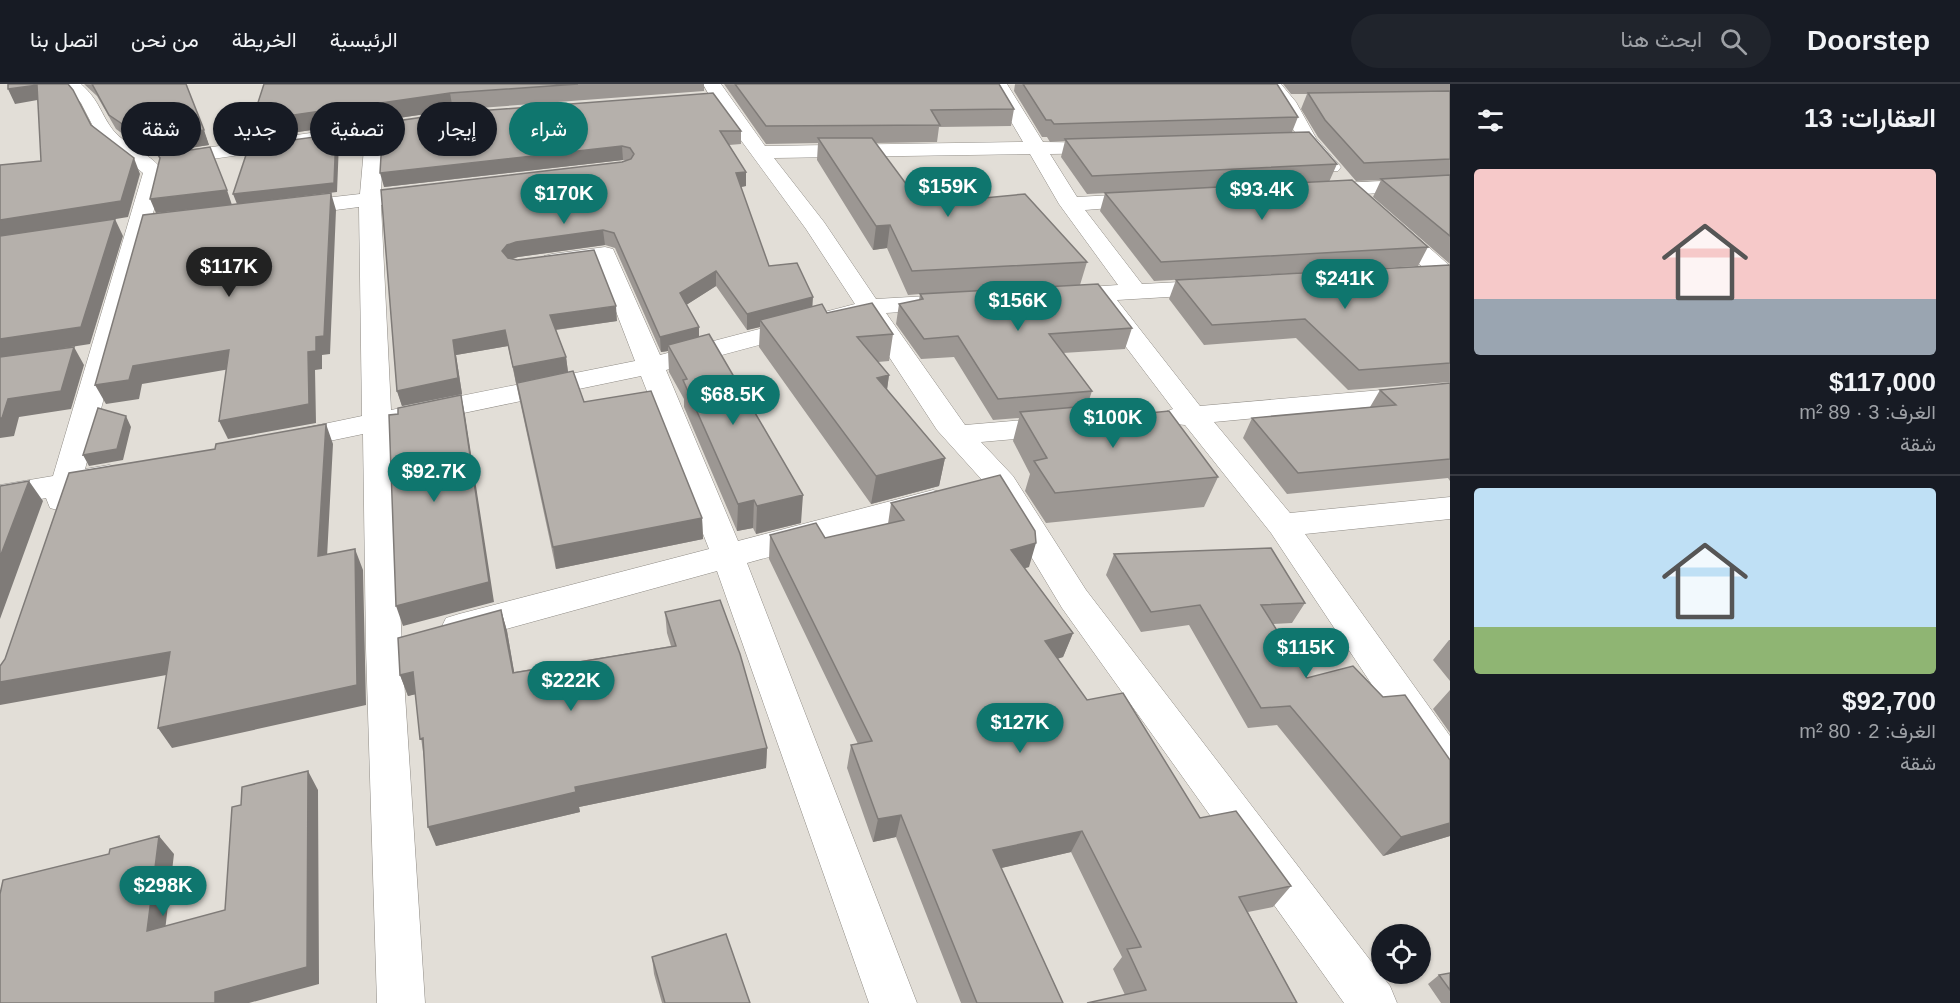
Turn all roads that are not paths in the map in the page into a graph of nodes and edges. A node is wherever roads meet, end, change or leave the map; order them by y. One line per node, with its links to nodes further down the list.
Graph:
1 (71, 84): 18 (street)
2 (1272, 84): 7 (street)
3 (992, 85): 4 (street); 15 (street)
4 (1022, 86)
5 (716, 91): 6 (street); 16 (street)
6 (696, 100)
7 (1287, 102): 8 (street); 13 (street)
8 (1311, 102)
9 (409, 125): 10 (street)
10 (405, 126)
11 (310, 139): 18 (street)
12 (1284, 141): 13 (street)
13 (1308, 141): 20 (street)
14 (1131, 146): 15 (street)
15 (1036, 150): 16 (street); 25 (street)
16 (761, 152): 35 (street)
17 (373, 156): 24 (street)
18 (145, 163): 45 (street)
19 (1450, 184): 20 (street)
20 (1349, 188): 21 (street); 29 (street)
21 (1291, 191)
22 (416, 194): 24 (street)
23 (1175, 198): 25 (street)
24 (369, 200): 26 (street); 40 (street)
25 (1070, 204): 31 (street)
26 (265, 211)
27 (530, 264): 36 (street)
28 (1409, 276): 29 (street)
29 (1448, 276)
30 (1242, 286): 31 (street)
31 (1135, 292): 32 (street)
32 (1100, 294): 33 (street); 38 (street)
33 (1031, 298)
34 (974, 301): 35 (street)
35 (871, 307): 36 (street); 42 (street)
36 (650, 366): 40 (street); 51 (street)
37 (1450, 392): 38 (street)
38 (1192, 415): 39 (street); 49 (street)
39 (1146, 419)
40 (377, 422): 43 (street); 52 (street)
41 (1087, 424): 42 (street)
42 (958, 435): 46 (street)
43 (261, 446)
44 (136, 470): 45 (street)
45 (68, 483): 47 (street); 50 (street)
46 (1002, 483): 51 (street); 56 (street)
47 (0, 496)
48 (1450, 509): 49 (street)
49 (1282, 525): 53 (street)
50 (52, 526)
51 (728, 556): 52 (street); 55 (street)
52 (411, 641): 54 (street)
53 (1450, 769)
54 (401, 1003)
55 (893, 1003)
56 (1373, 1003)

